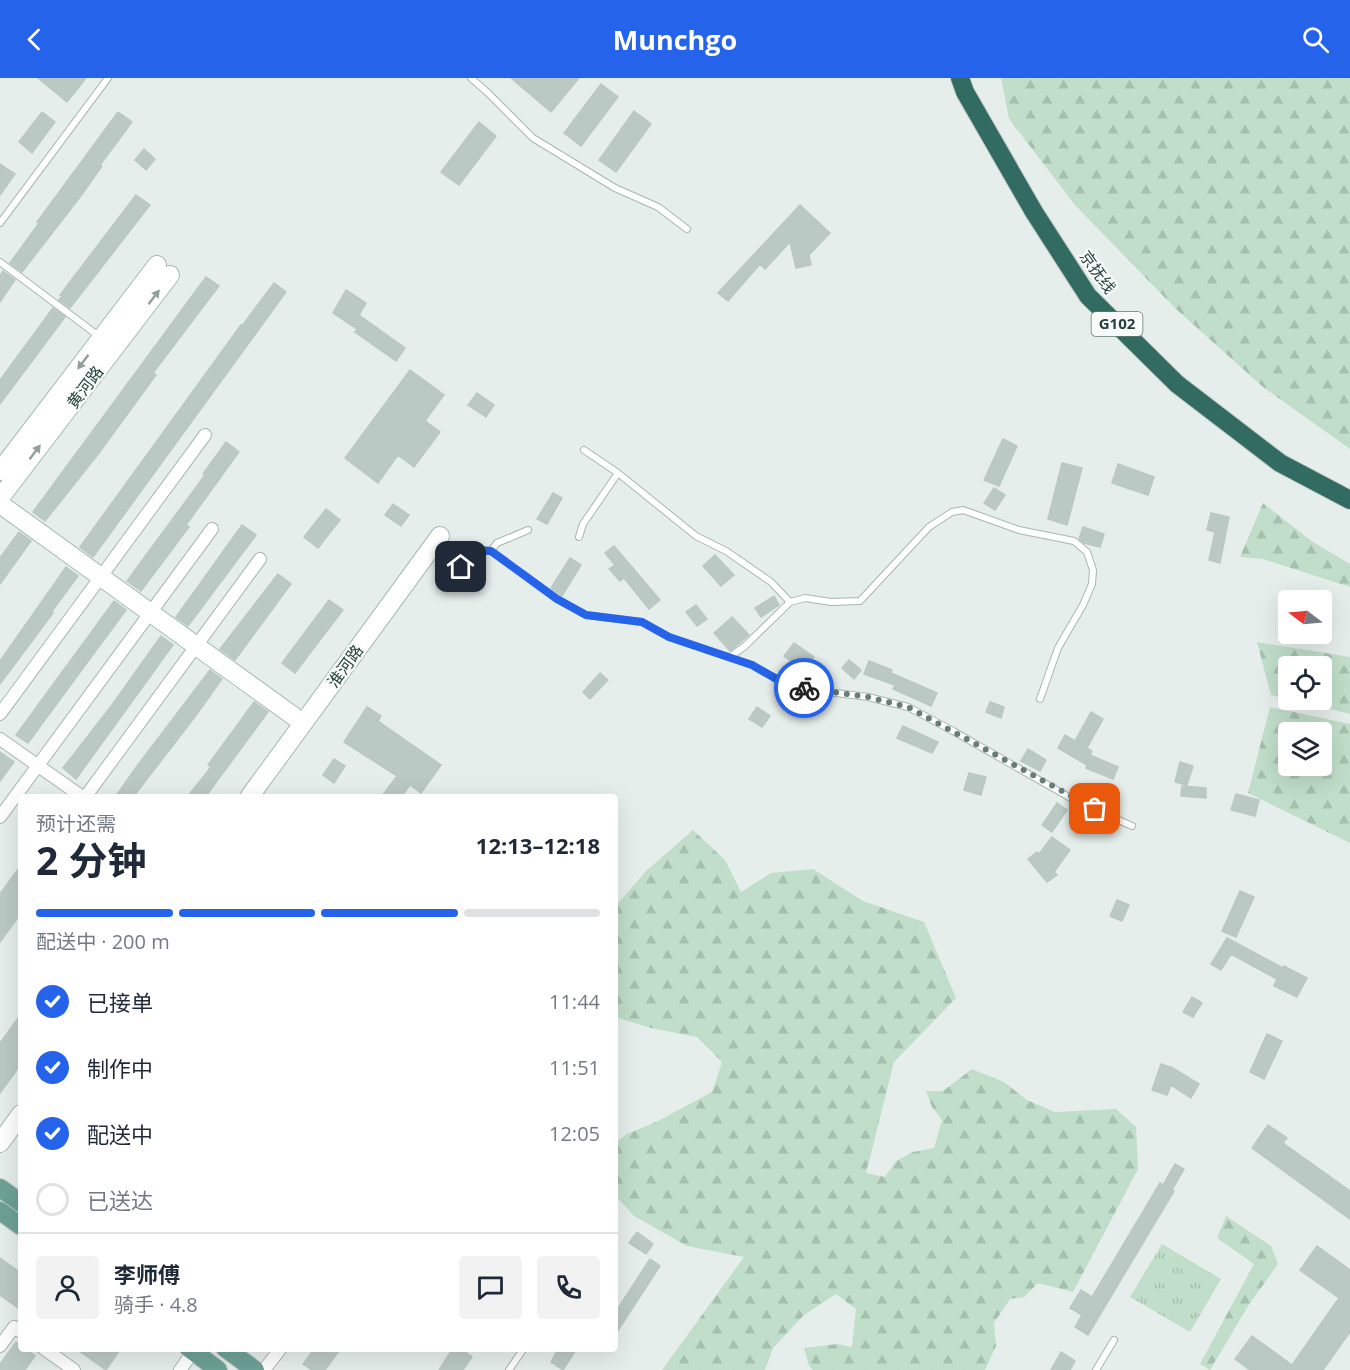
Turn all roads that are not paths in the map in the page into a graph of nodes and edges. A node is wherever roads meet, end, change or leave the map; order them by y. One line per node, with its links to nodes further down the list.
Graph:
1 (108, 78): 4 (lane)
2 (471, 78): 5 (lane)
3 (960, 78): 13 (highway, 京抚线 / G102)
4 (0, 223)
5 (687, 230)
6 (0, 262): 7 (lane)
7 (102, 338): 10 (street, 黄河路, one-way to 10); 12 (street, 黄河路, one-way to 7)
8 (205, 435): 22 (street)
9 (584, 450): 11 (lane)
10 (0, 471)
11 (618, 472): 18 (lane); 23 (lane)
12 (0, 498)
13 (1350, 500)
14 (0, 504): 22 (street)
15 (212, 529): 24 (street)
16 (528, 530): 19 (lane)
17 (440, 536): 29 (street, 淮河路)
18 (579, 537)
19 (491, 551): 21 (lane); 26 (lane)
20 (260, 559): 25 (street)
21 (461, 567)
22 (101, 578): 24 (street); 28 (street)
23 (790, 602): 26 (lane); 27 (lane)
24 (150, 613): 25 (street); 31 (street)
25 (196, 646): 29 (street); 33 (street)
26 (730, 657): 36 (lane)
27 (1040, 699)
28 (0, 714)
29 (303, 723): 34 (street, 淮河路)
30 (0, 739): 31 (street)
31 (37, 765): 32 (street); 35 (street)
32 (80, 794)
33 (85, 794)
34 (251, 794)
35 (0, 817)
36 (1132, 826)
37 (18, 1118): 38 (street)
38 (0, 1143)
39 (0, 1188): 40 (main road)
40 (18, 1201)
41 (0, 1211): 42 (main road)
42 (18, 1224)
43 (18, 1330): 45 (street)
44 (1114, 1340): 58 (lane)
45 (0, 1346)
46 (49, 1352): 52 (street)
47 (190, 1352): 53 (street)
48 (194, 1352): 54 (main road)
49 (230, 1352): 55 (main road)
50 (278, 1352): 56 (street)
51 (521, 1352): 57 (lane)
52 (74, 1370)
53 (180, 1370)
54 (218, 1370)
55 (255, 1370)
56 (264, 1370)
57 (509, 1370)
58 (1096, 1370)

